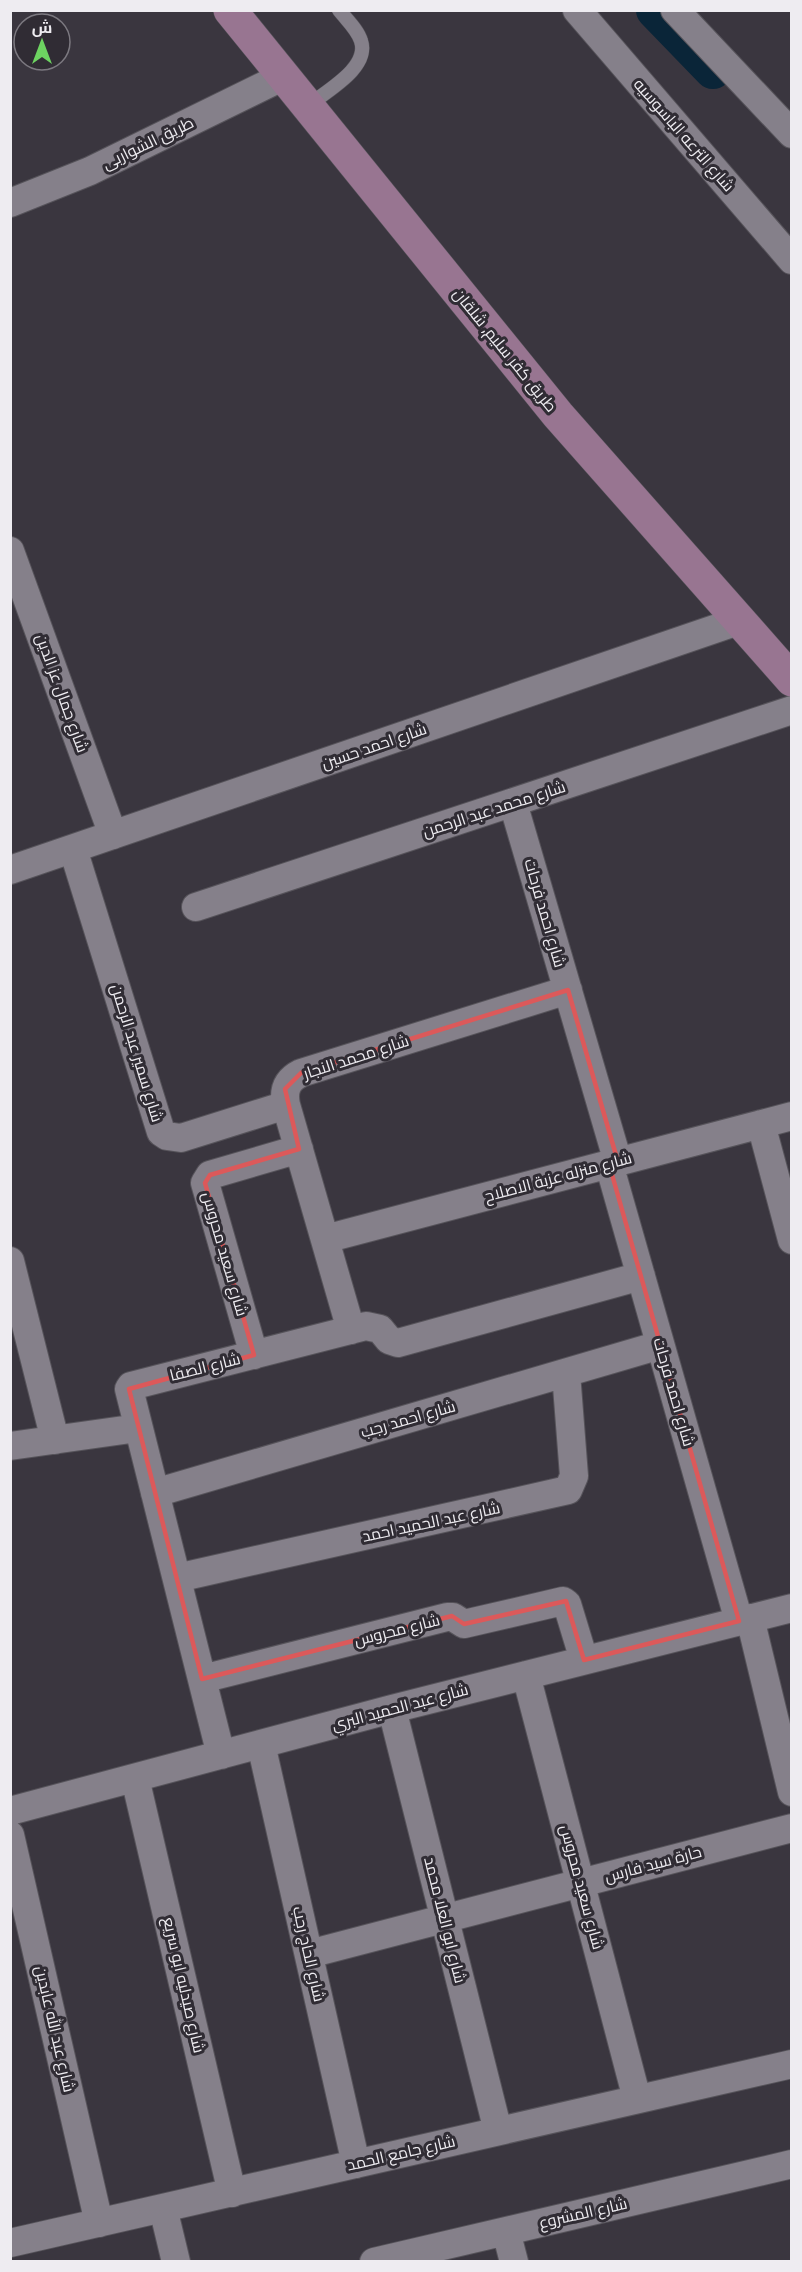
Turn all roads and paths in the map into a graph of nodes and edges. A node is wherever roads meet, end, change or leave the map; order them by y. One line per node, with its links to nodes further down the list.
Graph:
1 (230, 10): 5 (street, طريق كفر سليم, شلقان)
2 (339, 10): 6 (lane)
3 (577, 10): 9 (street, شارع الترعه الباسوسيه)
4 (675, 10): 7 (street)
5 (284, 76): 6 (street, طريق كفر سليم, شلقان); 8 (street, طريق الشواربى)
6 (308, 106): 11 (street, طريق كفر سليم, شلقان)
7 (792, 134)
8 (10, 203)
9 (792, 260)
10 (10, 551): 15 (street, شارع جمال عز الدين)
11 (738, 621): 12 (street, طريق كفر سليم, شلقان); 15 (street, شارع احمد حسين)
12 (792, 680)
13 (792, 710): 14 (street, شارع محمد عبد الرحمن)
14 (513, 803): 18 (street, شارع محمد عبد الرحمن); 19 (street, شارع احمد فرحات)
15 (113, 835): 16 (street, شارع احمد حسين)
16 (74, 849): 17 (street, شارع احمد حسين); 20 (street, شارع سمير عبد الرحمن)
17 (10, 870)
18 (196, 907)
19 (568, 990): 20 (street, شارع محمد النجار); 24 (street, شارع احمد فرحات)
20 (286, 1105): 23 (street)
21 (792, 1116): 22 (street, شارع منزله عزبة الاصلاح)
22 (761, 1124): 24 (street, شارع منزله عزبة الاصلاح); 26 (street)
23 (299, 1149): 25 (street); 31 (street, شارع سعيد محروس)
24 (614, 1163): 25 (street, شارع منزله عزبة الاصلاح); 28 (street, شارع احمد فرحات)
25 (325, 1239): 29 (street)
26 (792, 1240)
27 (10, 1261): 34 (street)
28 (641, 1276): 29 (street, شارع الصفا); 30 (street, شارع احمد فرحات)
29 (351, 1330): 31 (street, شارع الصفا)
30 (660, 1345): 32 (street, شارع احمد رجب); 39 (street, شارع احمد فرحات)
31 (254, 1355): 33 (street, شارع الصفا)
32 (566, 1373): 36 (street, شارع احمد رجب); 37 (street, شارع عبد الحميد احمد)
33 (138, 1428): 34 (street); 36 (street, شارع الصفا)
34 (55, 1440): 35 (street)
35 (10, 1446)
36 (155, 1493): 37 (street, شارع الصفا)
37 (177, 1578): 42 (street, شارع الصفا)
38 (792, 1608): 39 (street, شارع عبد الحميد البري)
39 (745, 1619): 40 (street, شارع عبد الحميد البري); 47 (street, شارع احمد فرحات)
40 (584, 1660): 41 (street, شارع عبد الحميد البري); 42 (street, شارع محروس)
41 (526, 1675): 43 (street, شارع عبد الحميد البري); 51 (street, شارع سعيد محروس)
42 (202, 1679): 45 (street, شارع الصفا)
43 (392, 1709): 44 (street, شارع عبد الحميد البري); 52 (street, شارع ابو العلا محمد)
44 (261, 1744): 45 (street, شارع عبد الحميد البري); 53 (street, شارع الحاج رجب)
45 (222, 1755): 46 (street, شارع عبد الحميد البري)
46 (135, 1778): 48 (street, شارع عبد الحميد البري); 59 (street, شارع صيدليه ابو سريع)
47 (792, 1791)
48 (10, 1811)
49 (792, 1828): 51 (street, حارة سيد فارس)
50 (10, 1835): 61 (street, شارع عبد الله عابدين)
51 (580, 1883): 52 (street, حارة سيد فارس); 55 (street, شارع سعيد محروس)
52 (444, 1918): 53 (street, حارة سيد فارس); 56 (street, شارع ابو العلا محمد)
53 (309, 1954): 57 (street, شارع الحاج رجب)
54 (792, 2064): 55 (street, شارع جامع الحمد)
55 (637, 2099): 56 (street, شارع جامع الحمد)
56 (498, 2131): 57 (street, شارع جامع الحمد)
57 (356, 2164): 59 (street, شارع جامع الحمد)
58 (792, 2164): 62 (street, شارع المشروع)
59 (232, 2193): 60 (street, شارع جامع الحمد)
60 (163, 2208): 61 (street, شارع جامع الحمد); 64 (street)
61 (99, 2223): 63 (street, شارع جامع الحمد)
62 (506, 2231): 65 (street, شارع المشروع); 66 (street)
63 (10, 2243)
64 (176, 2262)
65 (374, 2262)
66 (514, 2262)

